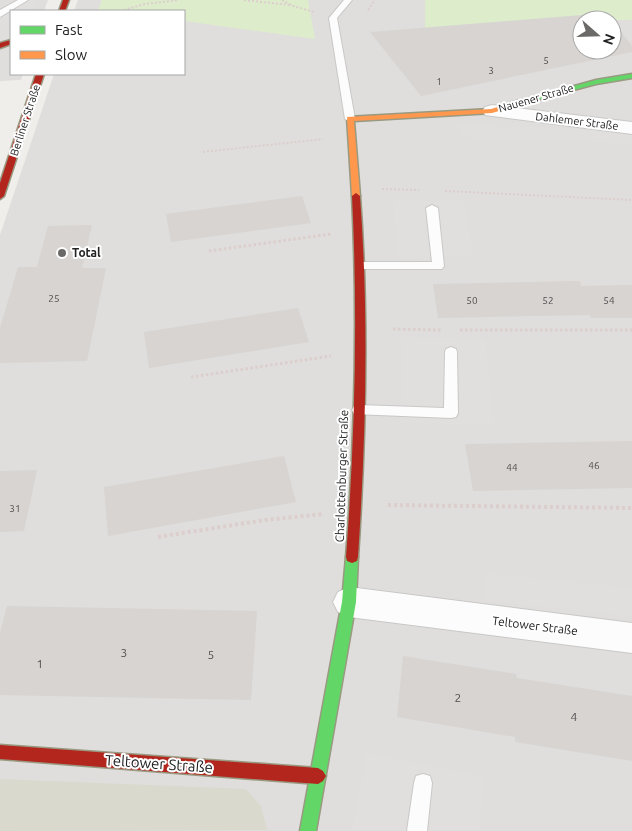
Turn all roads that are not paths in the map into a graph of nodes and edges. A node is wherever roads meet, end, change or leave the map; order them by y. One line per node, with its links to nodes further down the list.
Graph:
1 (24, 0): 3 (lane)
2 (348, 0): 7 (lane)
3 (0, 14)
4 (40, 75): 9 (street, Berliner Straße)
5 (632, 76): 6 (street, Nauener Straße)
6 (492, 111): 7 (street, Nauener Straße); 8 (street, Dahlemer Straße)
7 (350, 118): 11 (street, Charlottenburger Straße)
8 (632, 128)
9 (0, 196)
10 (432, 208): 11 (lane)
11 (361, 266): 13 (street, Charlottenburger Straße)
12 (450, 352): 13 (lane)
13 (359, 410): 14 (street, Charlottenburger Straße)
14 (349, 602): 15 (street, Teltower Straße); 17 (street, Charlottenburger Straße)
15 (632, 638)
16 (0, 752): 17 (street, Teltower Straße)
17 (318, 776): 19 (street, Charlottenburger Straße)
18 (423, 782): 20 (lane)
19 (308, 831)
20 (416, 831)

